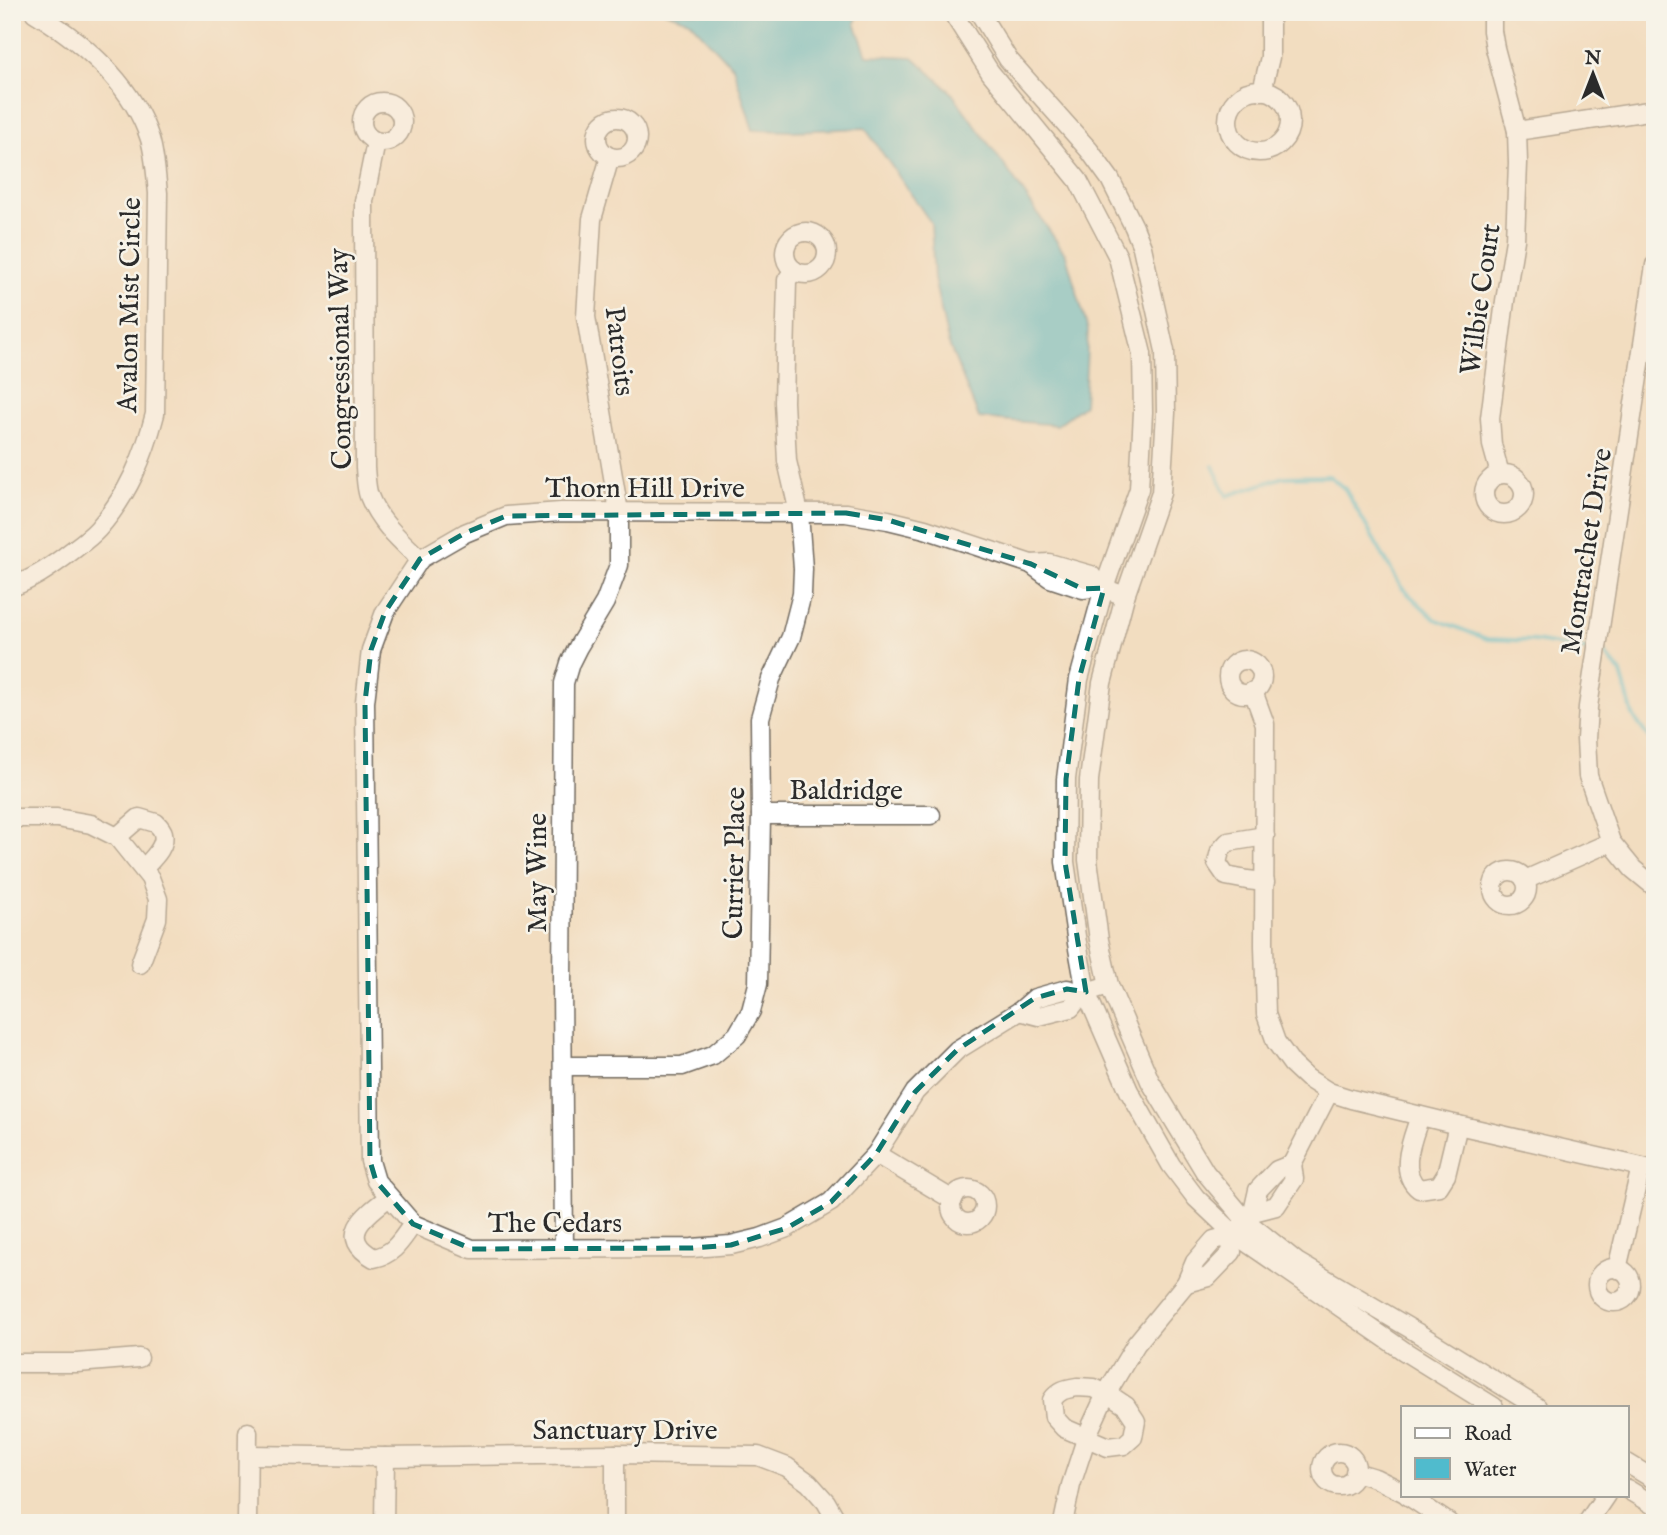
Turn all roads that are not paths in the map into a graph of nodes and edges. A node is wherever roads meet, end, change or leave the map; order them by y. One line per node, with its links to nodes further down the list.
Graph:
1 (34, 12): 18 (street, Avalon Mist Circle)
2 (952, 12): 19 (street)
3 (979, 12): 20 (street)
4 (1270, 12): 6 (street)
5 (1492, 12): 8 (street, Wilbie Court)
6 (1262, 91)
7 (1655, 110): 8 (street)
8 (1517, 131): 14 (street, Wilbie Court)
9 (376, 142): 17 (street, Congressional Way)
10 (610, 157): 15 (street, Patroits)
11 (1655, 265): 13 (street, Montrachet Drive)
12 (794, 270): 16 (street, Currier Place)
13 (1653, 288): 28 (street, Montrachet Drive)
14 (1500, 474)
15 (619, 512): 16 (street, Thorn Hill Drive); 17 (street, Thorn Hill Drive); 36 (street, May Wine)
16 (799, 513): 19 (street, Thorn Hill Drive); 23 (street, Currier Place)
17 (419, 559): 22 (street, Thorn Hill Drive)
18 (12, 587)
19 (1102, 587): 20 (street, Thorn Hill Drive); 35 (street)
20 (1125, 596): 34 (street)
21 (1253, 691): 26 (street)
22 (365, 702): 42 (street, The Cedars)
23 (761, 815): 24 (street, Baldridge); 36 (street, Currier Place)
24 (931, 815)
25 (12, 818): 27 (street)
26 (1265, 836): 31 (street); 31 (street)
27 (117, 837): 29 (street); 29 (street)
28 (1611, 842): 30 (street); 32 (street, Montrachet Drive)
29 (143, 869): 33 (street)
30 (1525, 880)
31 (1265, 882): 37 (street)
32 (1655, 887)
33 (140, 964)
34 (1109, 985): 35 (street, The Cedars); 44 (street)
35 (1085, 992): 40 (street, The Cedars); 46 (street)
36 (563, 1066): 47 (street, May Wine)
37 (1329, 1092): 38 (street); 44 (street)
38 (1420, 1116): 39 (street); 39 (street)
39 (1458, 1125): 41 (street)
40 (876, 1154): 43 (street); 47 (street, The Cedars)
41 (1648, 1169): 48 (street)
42 (389, 1197): 45 (street, The Cedars); 45 (street)
43 (953, 1200)
44 (1250, 1217): 46 (street); 53 (street)
45 (413, 1224): 47 (street, The Cedars)
46 (1231, 1234): 51 (street); 52 (street)
47 (564, 1248)
48 (1617, 1269)
49 (139, 1358): 50 (street)
50 (12, 1363)
51 (1106, 1394): 55 (street); 55 (street); 55 (street)
52 (1492, 1406)
53 (1535, 1406)
54 (248, 1432): 57 (street)
55 (1086, 1437): 71 (street)
56 (615, 1454): 58 (street, Sanctuary Drive); 69 (street); 70 (street, Sanctuary Drive)
57 (249, 1455): 58 (street, Sanctuary Drive); 67 (street)
58 (385, 1457): 68 (street)
59 (1628, 1464): 61 (street)
60 (1355, 1472): 63 (street)
61 (1655, 1479)
62 (1628, 1490): 66 (street)
63 (1401, 1491)
64 (1409, 1496): 72 (street)
65 (1605, 1496): 73 (street)
66 (1655, 1506)
67 (247, 1523)
68 (384, 1523)
69 (615, 1523)
70 (838, 1523)
71 (1063, 1523)
72 (1449, 1523)
73 (1587, 1523)

